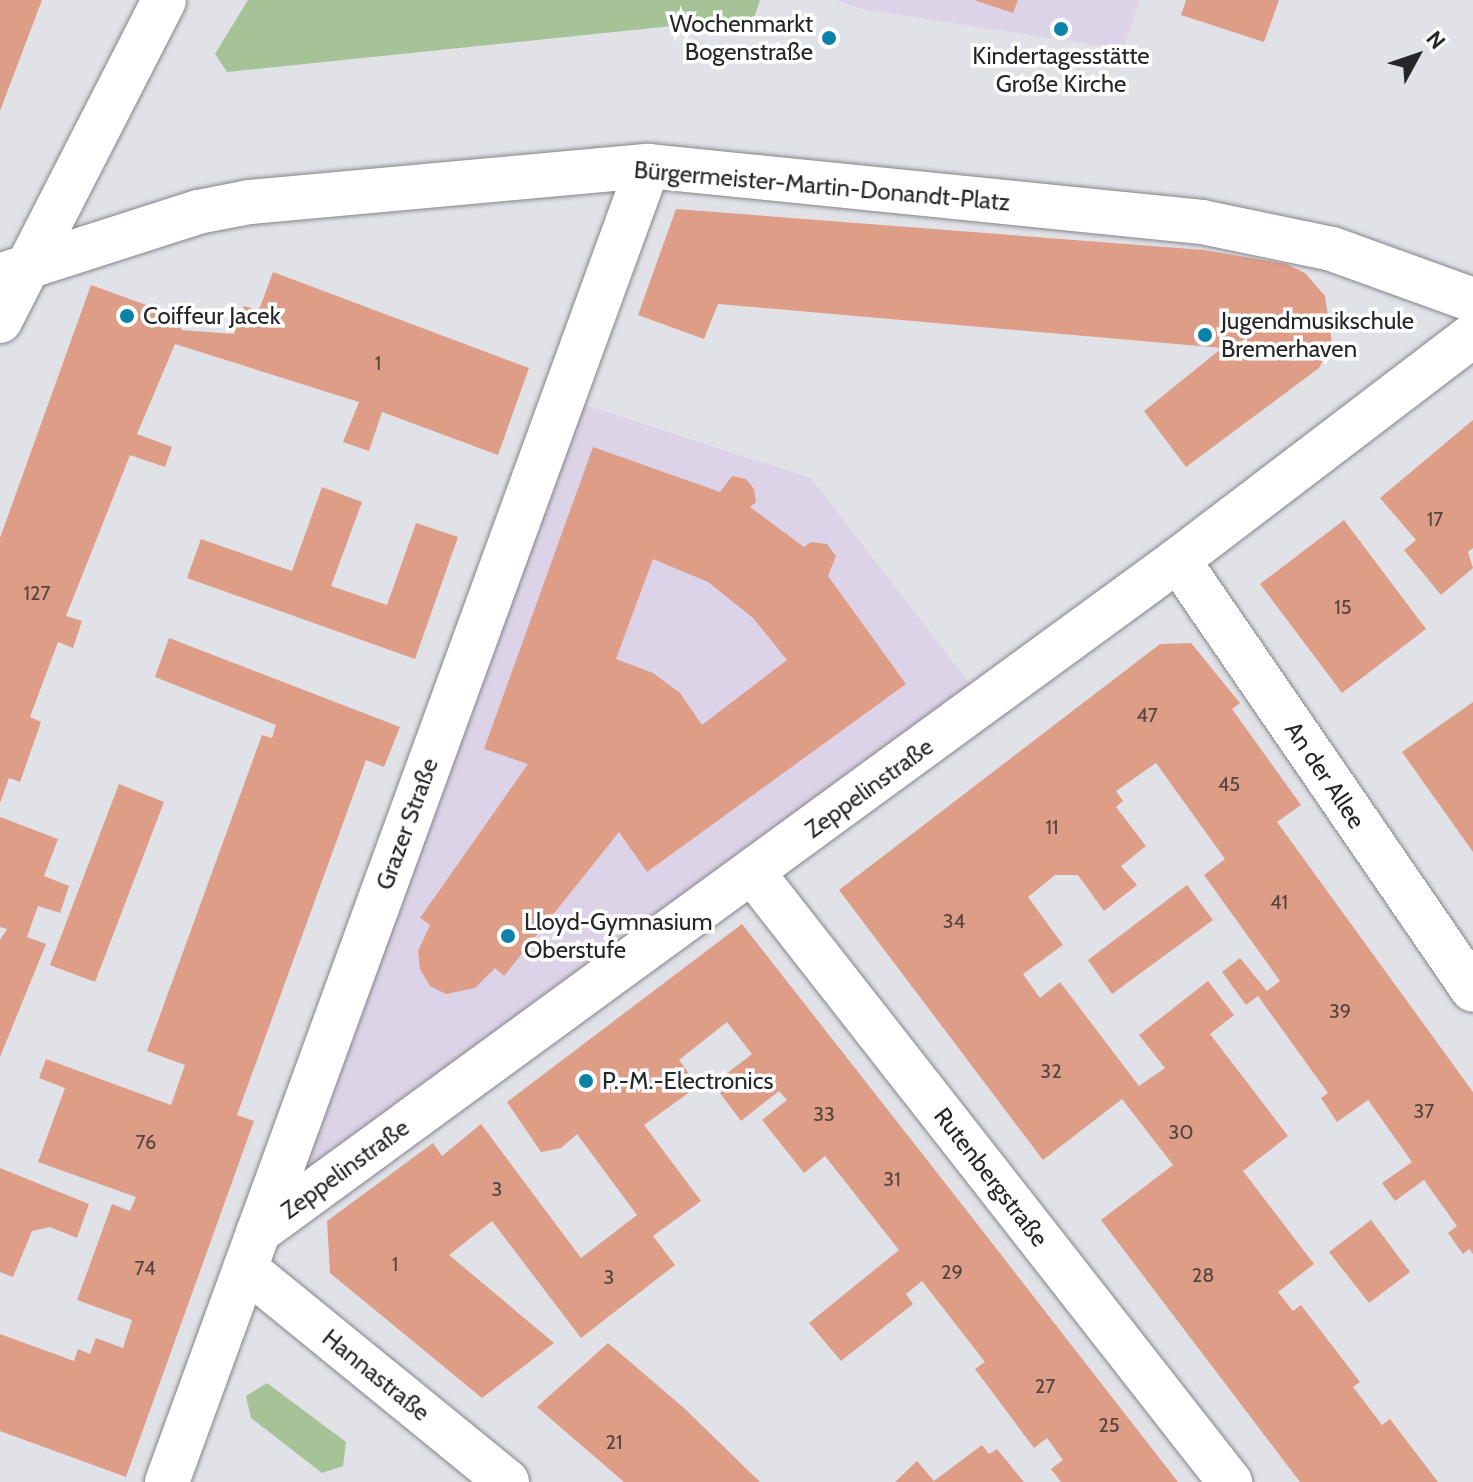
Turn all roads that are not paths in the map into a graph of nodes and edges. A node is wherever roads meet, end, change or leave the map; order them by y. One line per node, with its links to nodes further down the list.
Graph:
1 (164, 0): 3 (street)
2 (648, 166): 3 (street, Bürgermeister-Martin-Donandt-Platz); 4 (street, Bürgermeister-Martin-Donandt-Platz); 10 (street, Grazer Straße)
3 (12, 272): 5 (street)
4 (1473, 300)
5 (0, 321)
6 (1473, 335): 7 (street, Zeppelinstraße)
7 (1178, 560): 8 (street, Zeppelinstraße); 9 (street, An der Allee)
8 (753, 873): 10 (street, Zeppelinstraße); 13 (street, Rutenbergstraße)
9 (1473, 990)
10 (252, 1250): 11 (street, Grazer Straße); 12 (street, Hannastraße)
11 (167, 1482)
12 (507, 1482)
13 (1230, 1482)

